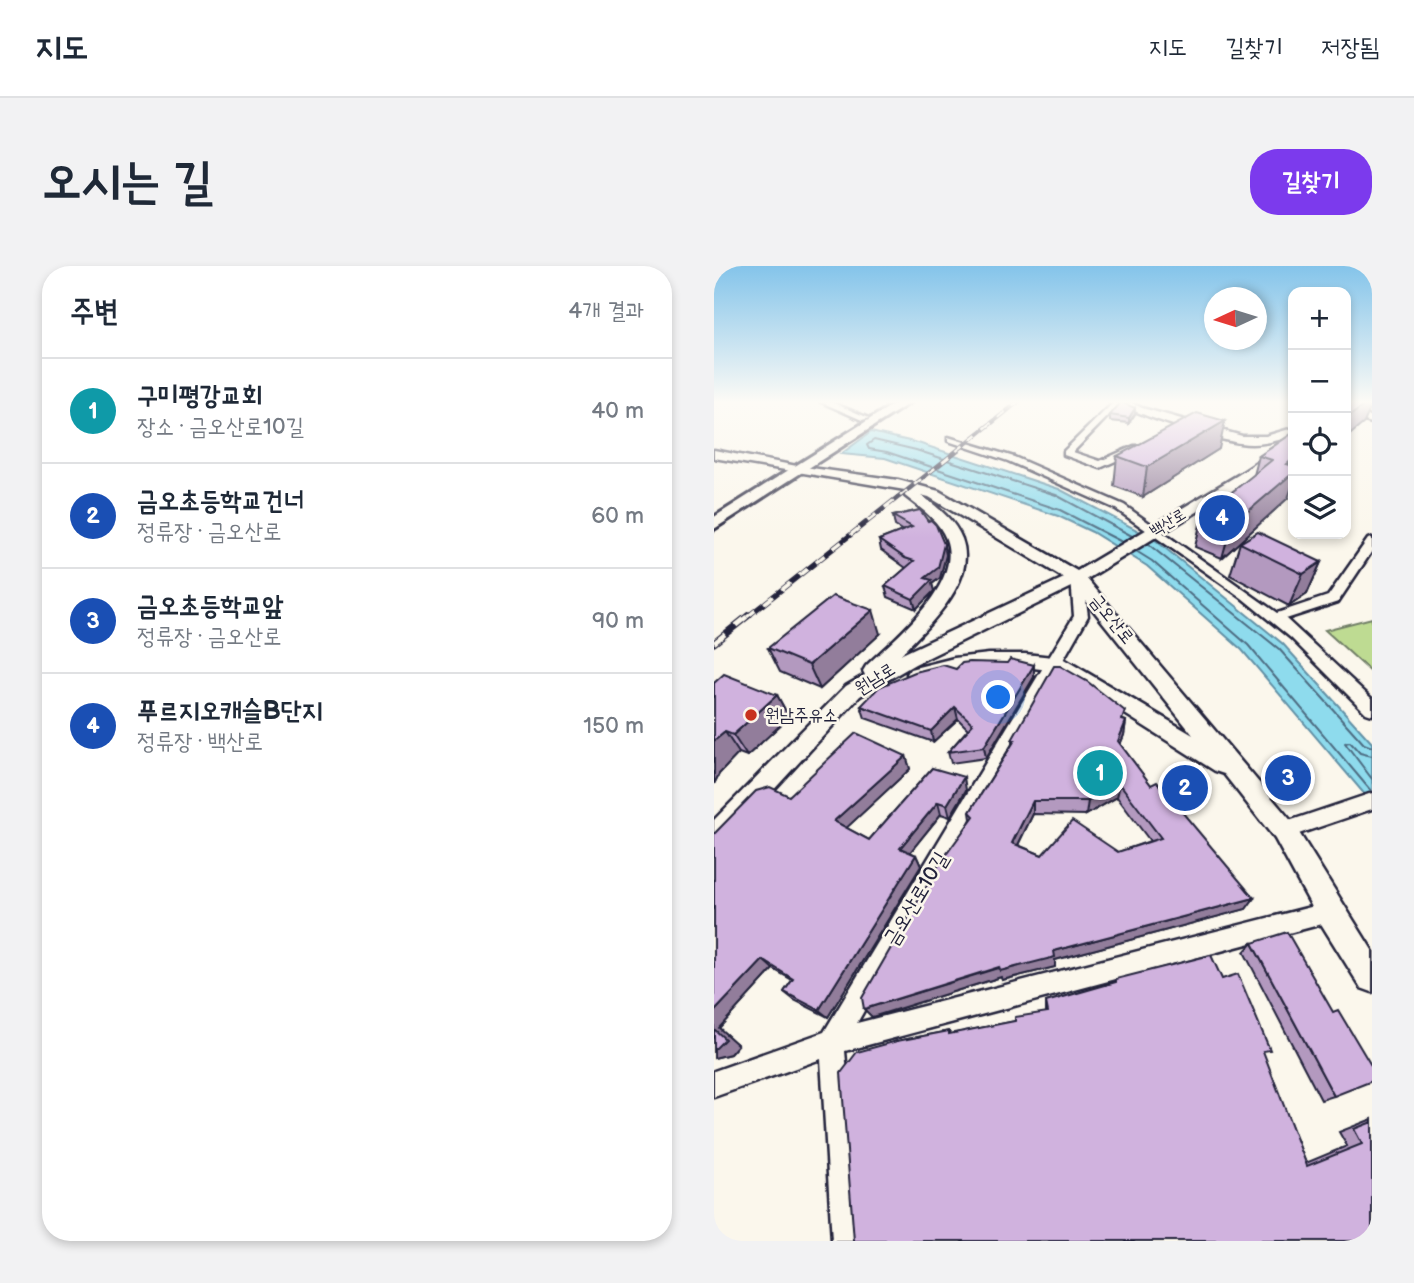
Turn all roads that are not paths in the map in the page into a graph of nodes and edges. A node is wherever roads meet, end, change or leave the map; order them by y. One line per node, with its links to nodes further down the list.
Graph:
1 (821, 448): 10 (main road)
2 (826, 448): 10 (main road)
3 (976, 448): 14 (street)
4 (1074, 448): 5 (street)
5 (1138, 448)
6 (1233, 448): 9 (street)
7 (1283, 448): 9 (street, 백산로)
8 (714, 454): 10 (street, 금오산로)
9 (1243, 465): 14 (street, 백산로)
10 (789, 469): 11 (street, 금오산로); 12 (main road); 13 (main road)
11 (894, 484): 16 (street, 금오산로); 19 (street)
12 (714, 508)
13 (714, 524)
14 (1155, 530): 16 (street, 백산로); 17 (street)
15 (1372, 542): 17 (street)
16 (1077, 578): 18 (street, 금오산로10길); 19 (street, 원남로); 21 (street, 금오산로)
17 (1276, 618): 20 (street)
18 (1055, 664): 19 (street); 21 (street); 27 (street, 금오산로10길)
19 (853, 691): 24 (street, 원남로)
20 (1372, 709)
21 (1238, 774): 23 (street, 금오산로)
22 (1372, 801): 23 (street)
23 (1283, 831): 25 (street, 금오산로)
24 (714, 837)
25 (1330, 912): 26 (street, 금오산로); 27 (street)
26 (1372, 977)
27 (832, 1042): 28 (street); 29 (street)
28 (714, 1084)
29 (847, 1241)

